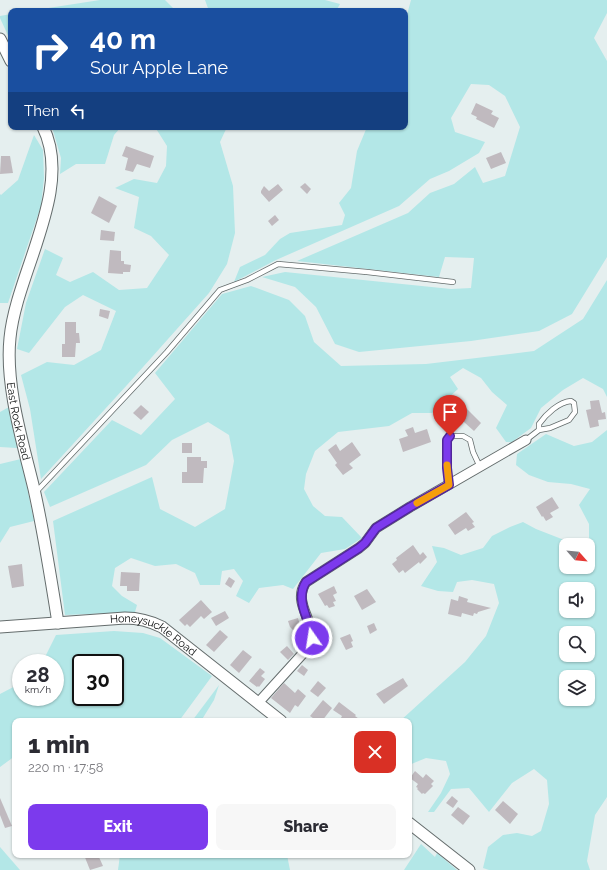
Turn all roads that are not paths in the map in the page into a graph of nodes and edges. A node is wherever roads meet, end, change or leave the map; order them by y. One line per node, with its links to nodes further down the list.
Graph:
1 (0, 39): 2 (street)
2 (8, 55)
3 (44, 130): 9 (street, East Rock Road)
4 (453, 282): 9 (lane)
5 (539, 430): 5 (lane); 6 (lane)
6 (526, 440): 7 (street)
7 (480, 468): 8 (street); 8 (lane)
8 (449, 485): 12 (street)
9 (35, 493): 10 (street, East Rock Road)
10 (58, 623): 11 (street, Honeysuckle Road); 12 (street, Honeysuckle Road)
11 (0, 627)
12 (258, 703): 13 (street, Honeysuckle Road)
13 (277, 718)
14 (412, 825): 15 (street)
15 (469, 870)

